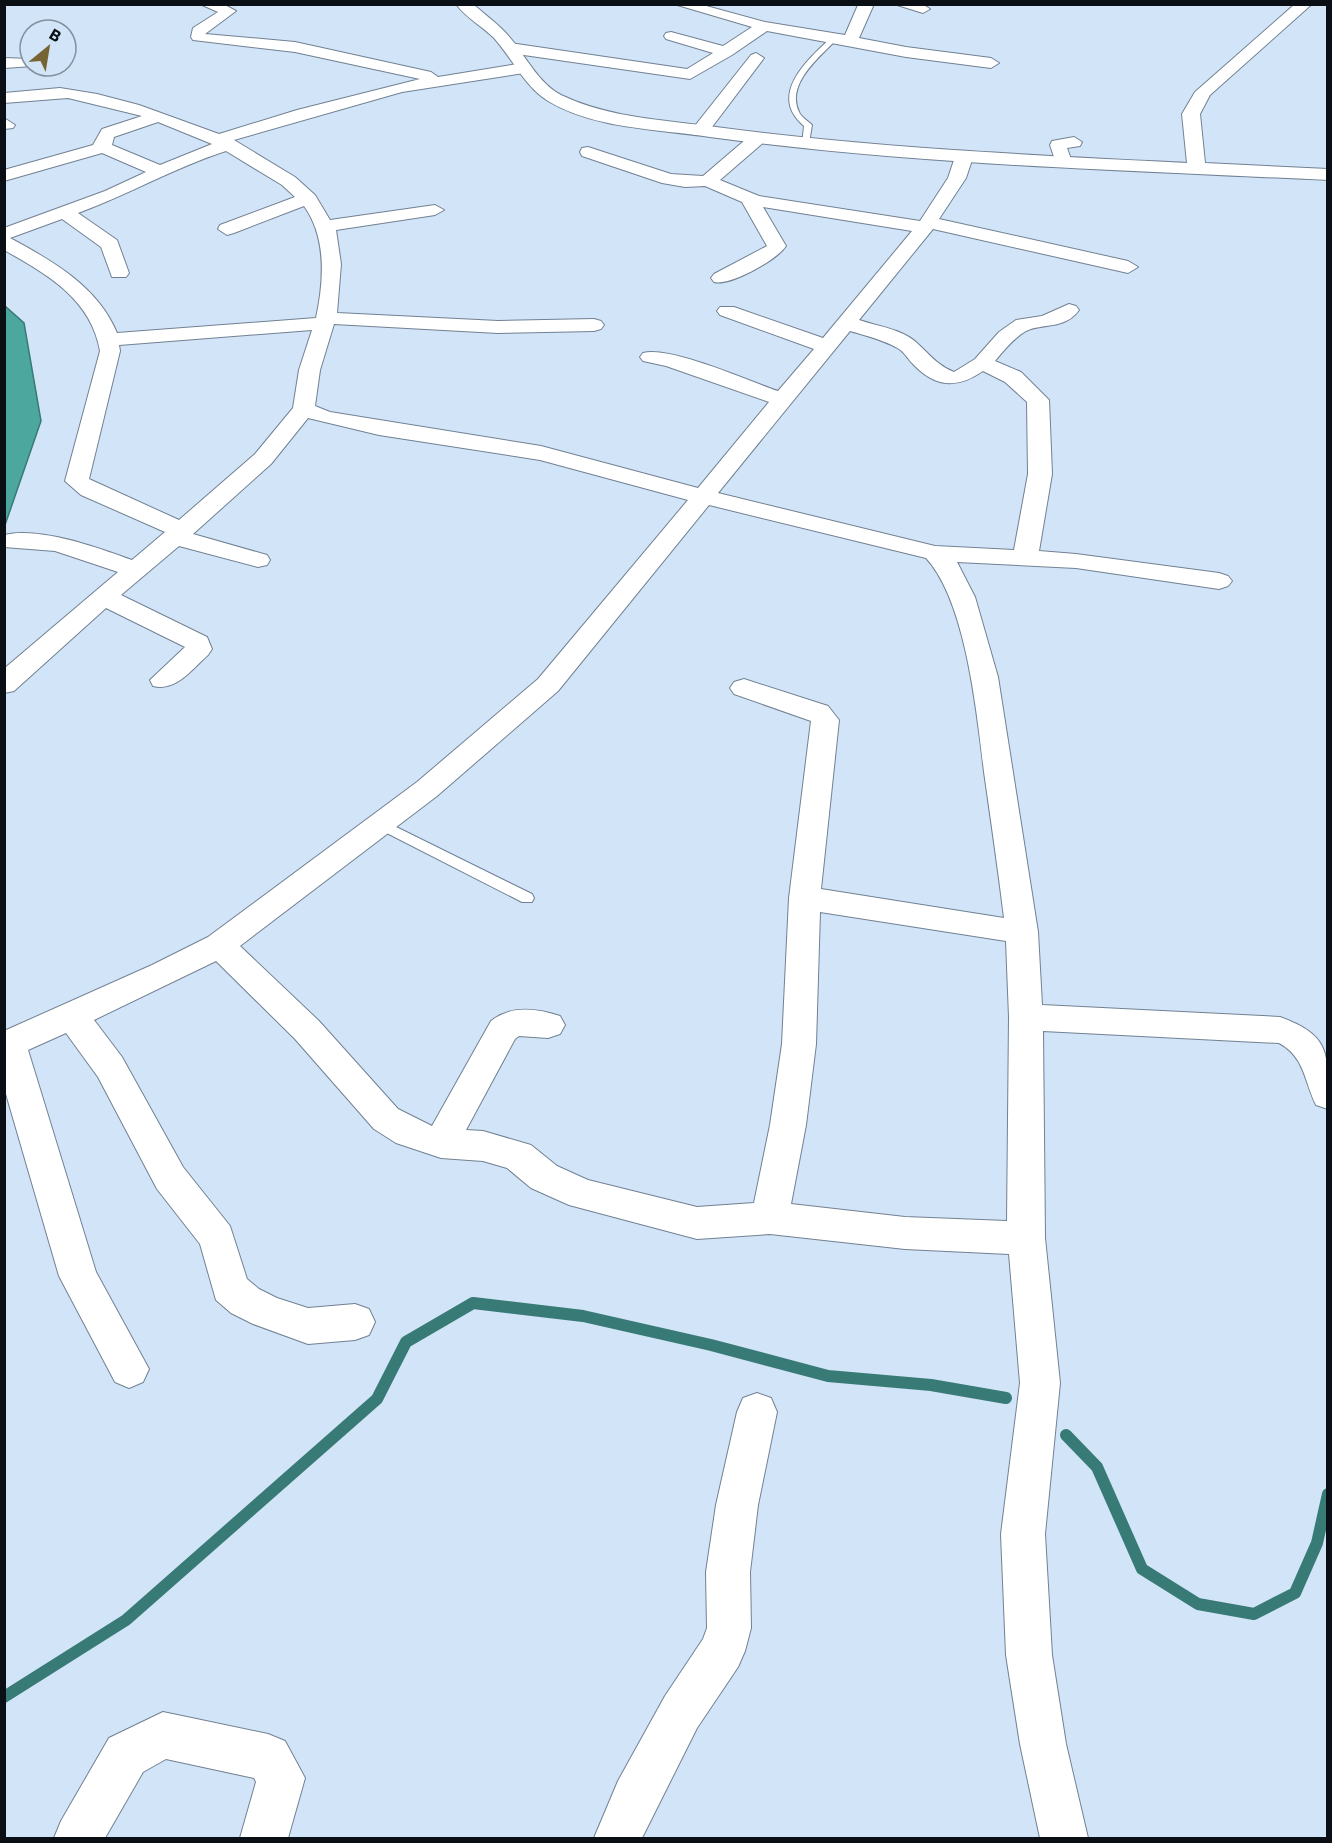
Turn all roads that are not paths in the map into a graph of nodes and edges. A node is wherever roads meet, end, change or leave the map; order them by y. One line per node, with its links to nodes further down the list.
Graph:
1 (207, 4): 20 (street)
2 (463, 4): 13 (street)
3 (681, 4): 9 (street)
4 (734, 4): 9 (street)
5 (867, 4): 12 (street)
6 (901, 4): 8 (street)
7 (1305, 4): 32 (street)
8 (923, 9)
9 (721, 16): 10 (street)
10 (764, 26): 12 (street); 14 (street)
11 (671, 36): 14 (street)
12 (842, 38): 16 (street); 27 (lane)
13 (510, 48): 17 (street); 18 (street)
14 (727, 52): 18 (street)
15 (756, 58): 19 (street)
16 (991, 63)
17 (524, 68): 20 (street); 23 (street)
18 (690, 74): 19 (street)
19 (726, 79): 23 (street)
20 (442, 80): 25 (street)
21 (5, 115): 22 (street)
22 (156, 117): 25 (street); 28 (street)
23 (700, 131): 24 (street)
24 (758, 138): 27 (street); 36 (street)
25 (223, 142): 33 (street); 37 (street)
26 (1074, 142): 31 (street)
27 (805, 143): 30 (street)
28 (102, 147): 33 (street); 34 (street)
29 (588, 152): 36 (street)
30 (964, 157): 31 (street); 41 (street)
31 (1064, 162): 32 (street)
32 (1197, 170): 35 (street)
33 (159, 171): 40 (street)
34 (4, 176)
35 (1328, 176)
36 (708, 181): 38 (street)
37 (309, 199): 42 (street); 43 (street)
38 (748, 199): 41 (street); 48 (street)
39 (435, 210): 42 (street)
40 (66, 213): 44 (street); 47 (street)
41 (926, 225): 46 (street); 52 (street)
42 (325, 226): 51 (street)
43 (227, 230)
44 (4, 234)
45 (4, 242): 54 (street)
46 (1128, 267)
47 (119, 273)
48 (721, 278)
49 (1069, 310): 57 (street)
50 (727, 311): 55 (street)
51 (326, 320): 53 (street); 54 (street); 59 (street)
52 (846, 323): 55 (street); 57 (street)
53 (594, 325)
54 (110, 340): 61 (street)
55 (826, 346): 58 (street)
56 (650, 357): 58 (street)
57 (982, 363): 64 (street)
58 (783, 400): 60 (street)
59 (304, 409): 60 (street); 61 (street)
60 (705, 497): 63 (street); 72 (street)
61 (179, 534): 65 (street); 66 (street)
62 (9, 541): 66 (street)
63 (935, 553): 64 (street); 75 (street)
64 (1025, 559): 67 (street)
65 (258, 560)
66 (136, 570): 68 (street)
67 (1219, 581)
68 (104, 597): 69 (street); 70 (street)
69 (163, 680)
70 (4, 684)
71 (744, 688): 74 (street)
72 (380, 824): 73 (lane); 76 (street)
73 (527, 898)
74 (805, 898): 75 (street); 83 (street)
75 (1022, 932): 78 (street)
76 (219, 945): 77 (street); 82 (street)
77 (72, 1016): 80 (street); 85 (street)
78 (1026, 1017): 81 (street); 84 (street)
79 (548, 1025): 82 (street)
80 (7, 1045): 86 (street)
81 (1328, 1095)
82 (441, 1143): 83 (street)
83 (770, 1218): 84 (street)
84 (1026, 1238): 91 (street)
85 (355, 1322)
86 (129, 1369)
87 (757, 1412): 90 (street)
88 (78, 1839): 89 (street)
89 (264, 1839)
90 (618, 1839)
91 (1064, 1839)

